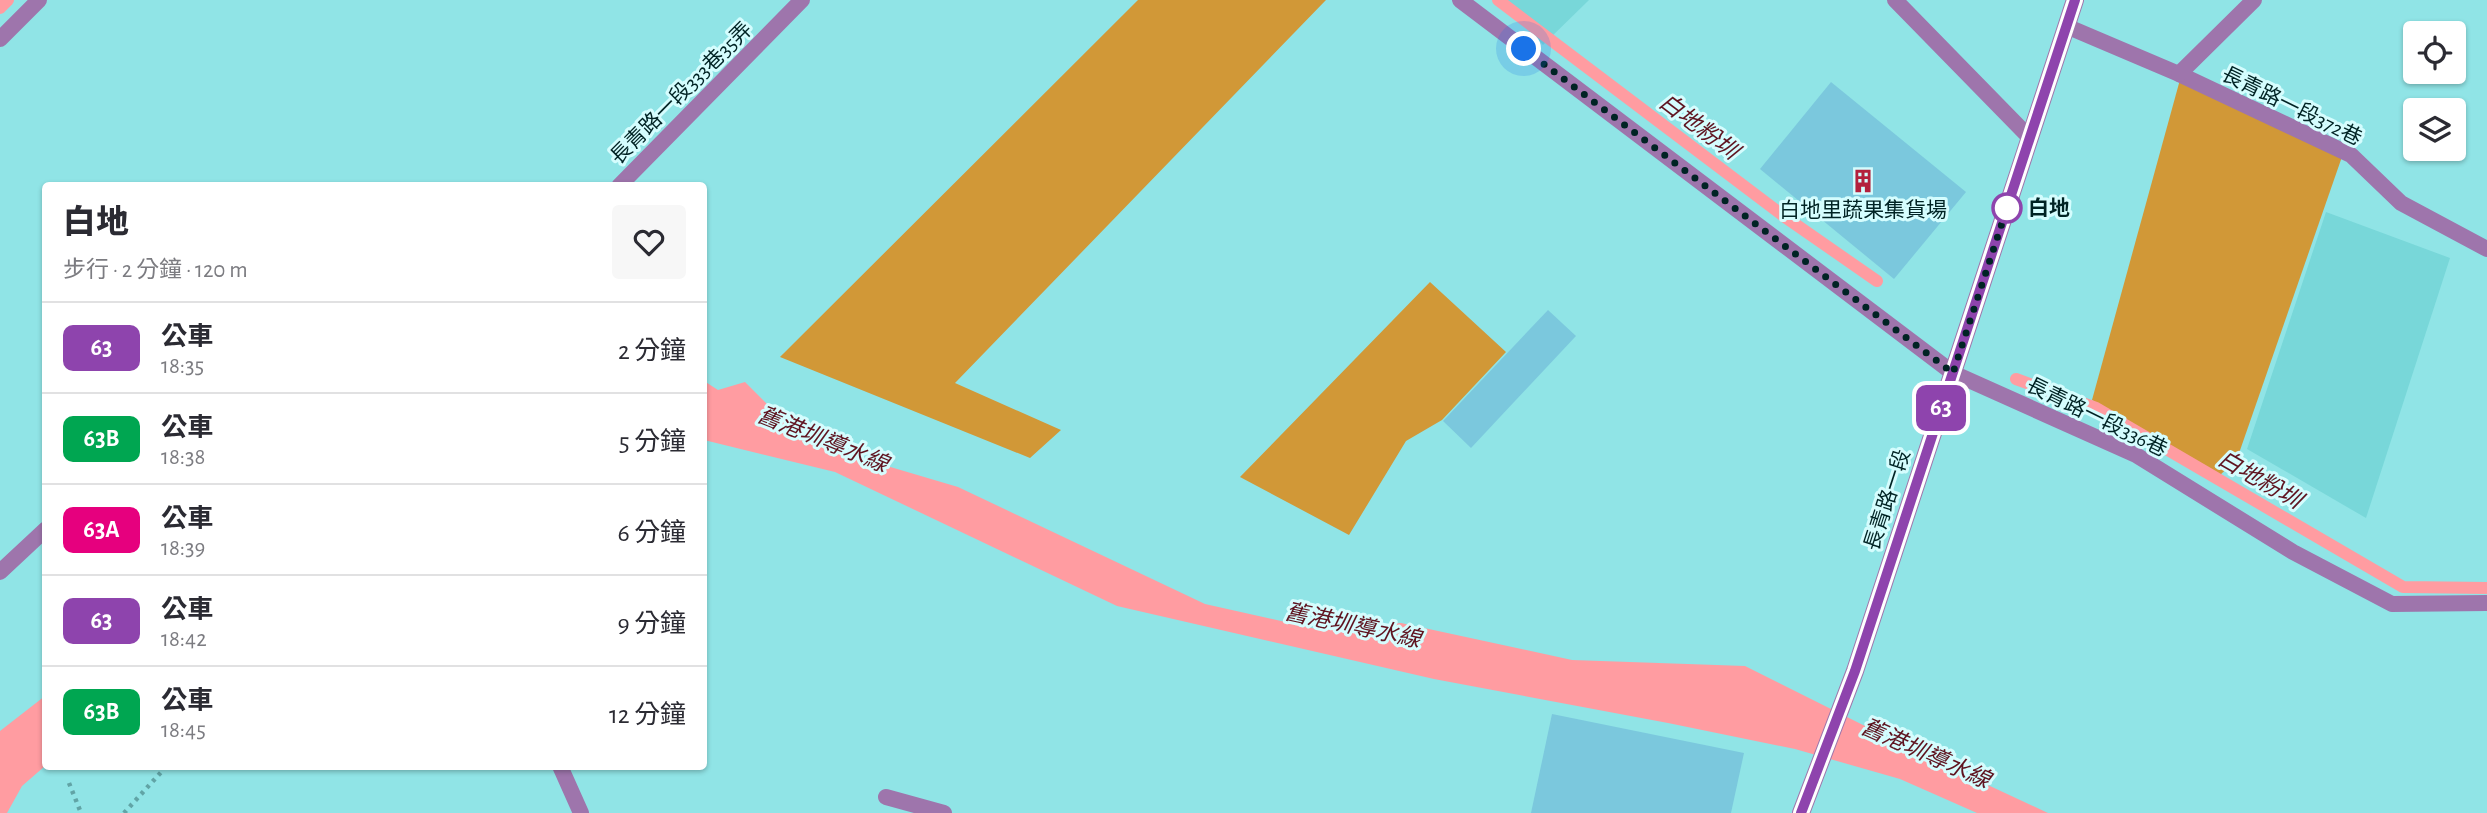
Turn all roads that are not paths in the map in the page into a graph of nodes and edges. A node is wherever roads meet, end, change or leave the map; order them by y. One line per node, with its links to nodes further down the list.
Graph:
1 (39, 0): 8 (lane)
2 (802, 0): 11 (lane, 長青路一段333巷35弄)
3 (1460, 0): 13 (lane, 長青路一段336巷)
4 (1895, 0): 10 (lane)
5 (2075, 0): 7 (street, 長青路一段)
6 (2254, 0): 9 (lane, 長青路一段372巷)
7 (2066, 26): 9 (lane, 長青路一段372巷); 10 (street, 長青路一段)
8 (0, 39)
9 (2179, 74): 12 (lane, 長青路一段372巷)
10 (2030, 138): 13 (street, 長青路一段)
11 (623, 182)
12 (2487, 249)
13 (1953, 373): 16 (lane, 長青路一段336巷); 21 (street, 長青路一段)
14 (42, 533): 15 (lane)
15 (0, 572)
16 (2487, 603)
17 (562, 770): 19 (lane)
18 (886, 797): 20 (lane)
19 (580, 813)
20 (944, 813)
21 (1801, 813)

